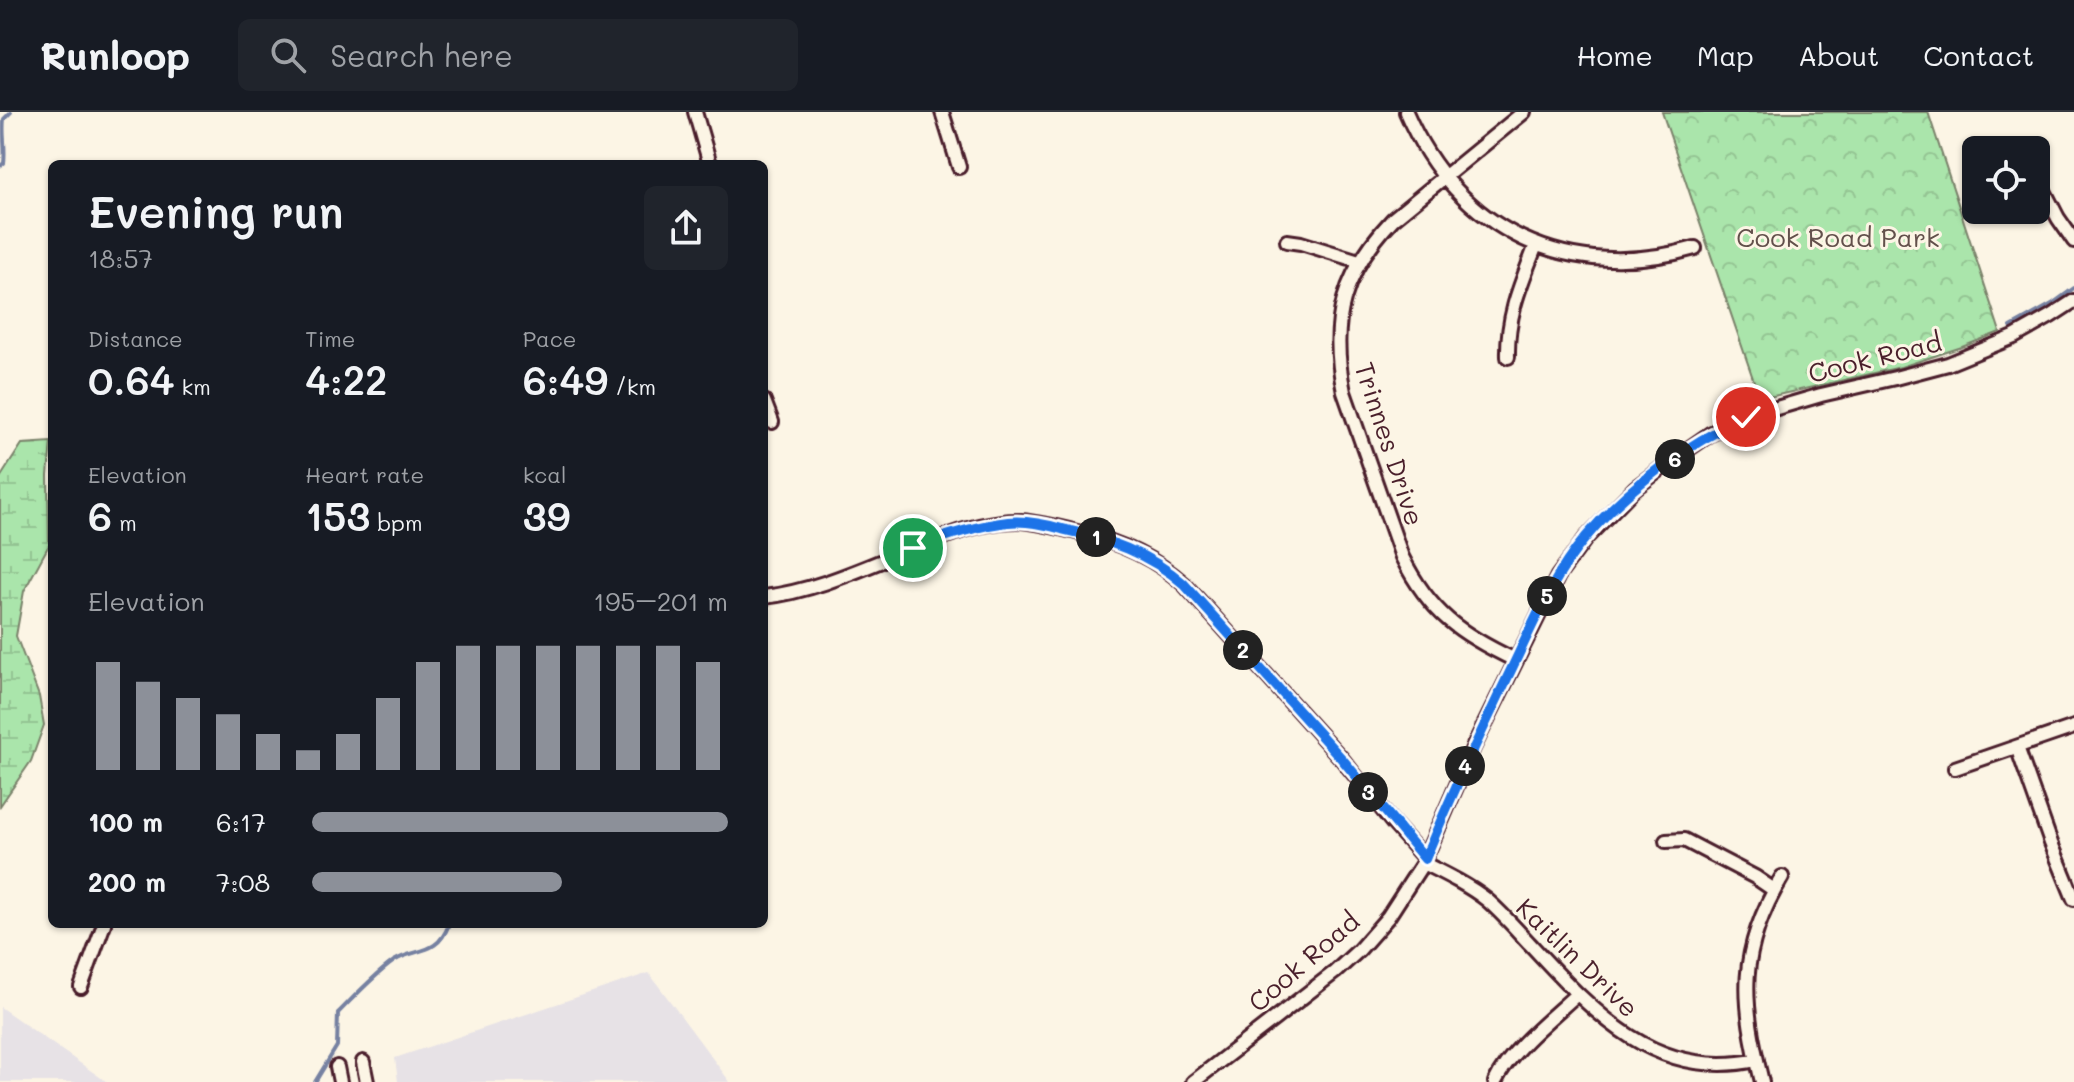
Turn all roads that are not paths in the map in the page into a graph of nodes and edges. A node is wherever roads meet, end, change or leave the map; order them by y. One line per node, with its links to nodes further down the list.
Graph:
1 (695, 112): 5 (street)
2 (942, 112): 6 (street)
3 (1406, 112): 7 (street)
4 (1524, 112): 7 (street, Trinnes Drive)
5 (709, 160)
6 (959, 167)
7 (1444, 178): 11 (street); 13 (street, Trinnes Drive)
8 (2050, 202): 10 (street)
9 (1287, 241): 13 (street)
10 (2074, 241)
11 (1536, 245): 12 (street); 15 (street)
12 (1695, 248)
13 (1359, 261): 19 (street, Trinnes Drive)
14 (2074, 301): 19 (street, Cook Road)
15 (1508, 357)
16 (768, 412): 17 (street)
17 (772, 422)
18 (768, 596): 24 (street)
19 (1515, 660): 24 (street, Cook Road)
20 (2074, 727): 21 (street)
21 (2017, 747): 22 (street); 27 (street)
22 (1955, 768)
23 (1666, 841): 26 (street)
24 (1424, 861): 30 (street, Kaitlin Drive); 36 (street, Cook Road)
25 (1782, 877): 26 (street)
26 (1774, 890): 31 (street)
27 (2074, 899)
28 (103, 928): 29 (street)
29 (81, 987)
30 (1577, 994): 31 (street, Kaitlin Drive); 37 (street)
31 (1757, 1060): 38 (street)
32 (363, 1062): 35 (street)
33 (337, 1067): 34 (street)
34 (340, 1082)
35 (367, 1082)
36 (1193, 1082)
37 (1495, 1082)
38 (1762, 1082)

